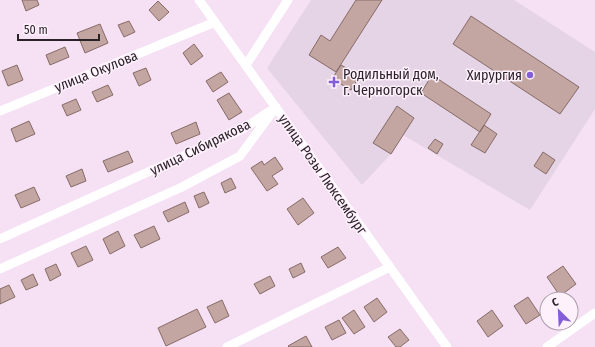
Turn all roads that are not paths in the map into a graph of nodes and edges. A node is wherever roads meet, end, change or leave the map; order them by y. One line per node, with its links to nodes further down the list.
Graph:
1 (200, 0): 3 (street, улица Розы Люксембург)
2 (288, 0): 4 (street)
3 (215, 22): 4 (street, улица Розы Люксембург); 6 (street, улица Окулова)
4 (246, 64): 5 (street, улица Розы Люксембург)
5 (276, 107): 7 (street, улица Сибирякова); 8 (street, улица Розы Люксембург); 9 (street, улица Сибирякова)
6 (0, 111)
7 (0, 239)
8 (390, 267): 11 (street); 12 (street, улица Розы Люксембург)
9 (0, 269)
10 (595, 314): 13 (street)
11 (227, 347)
12 (447, 347)
13 (547, 347)

